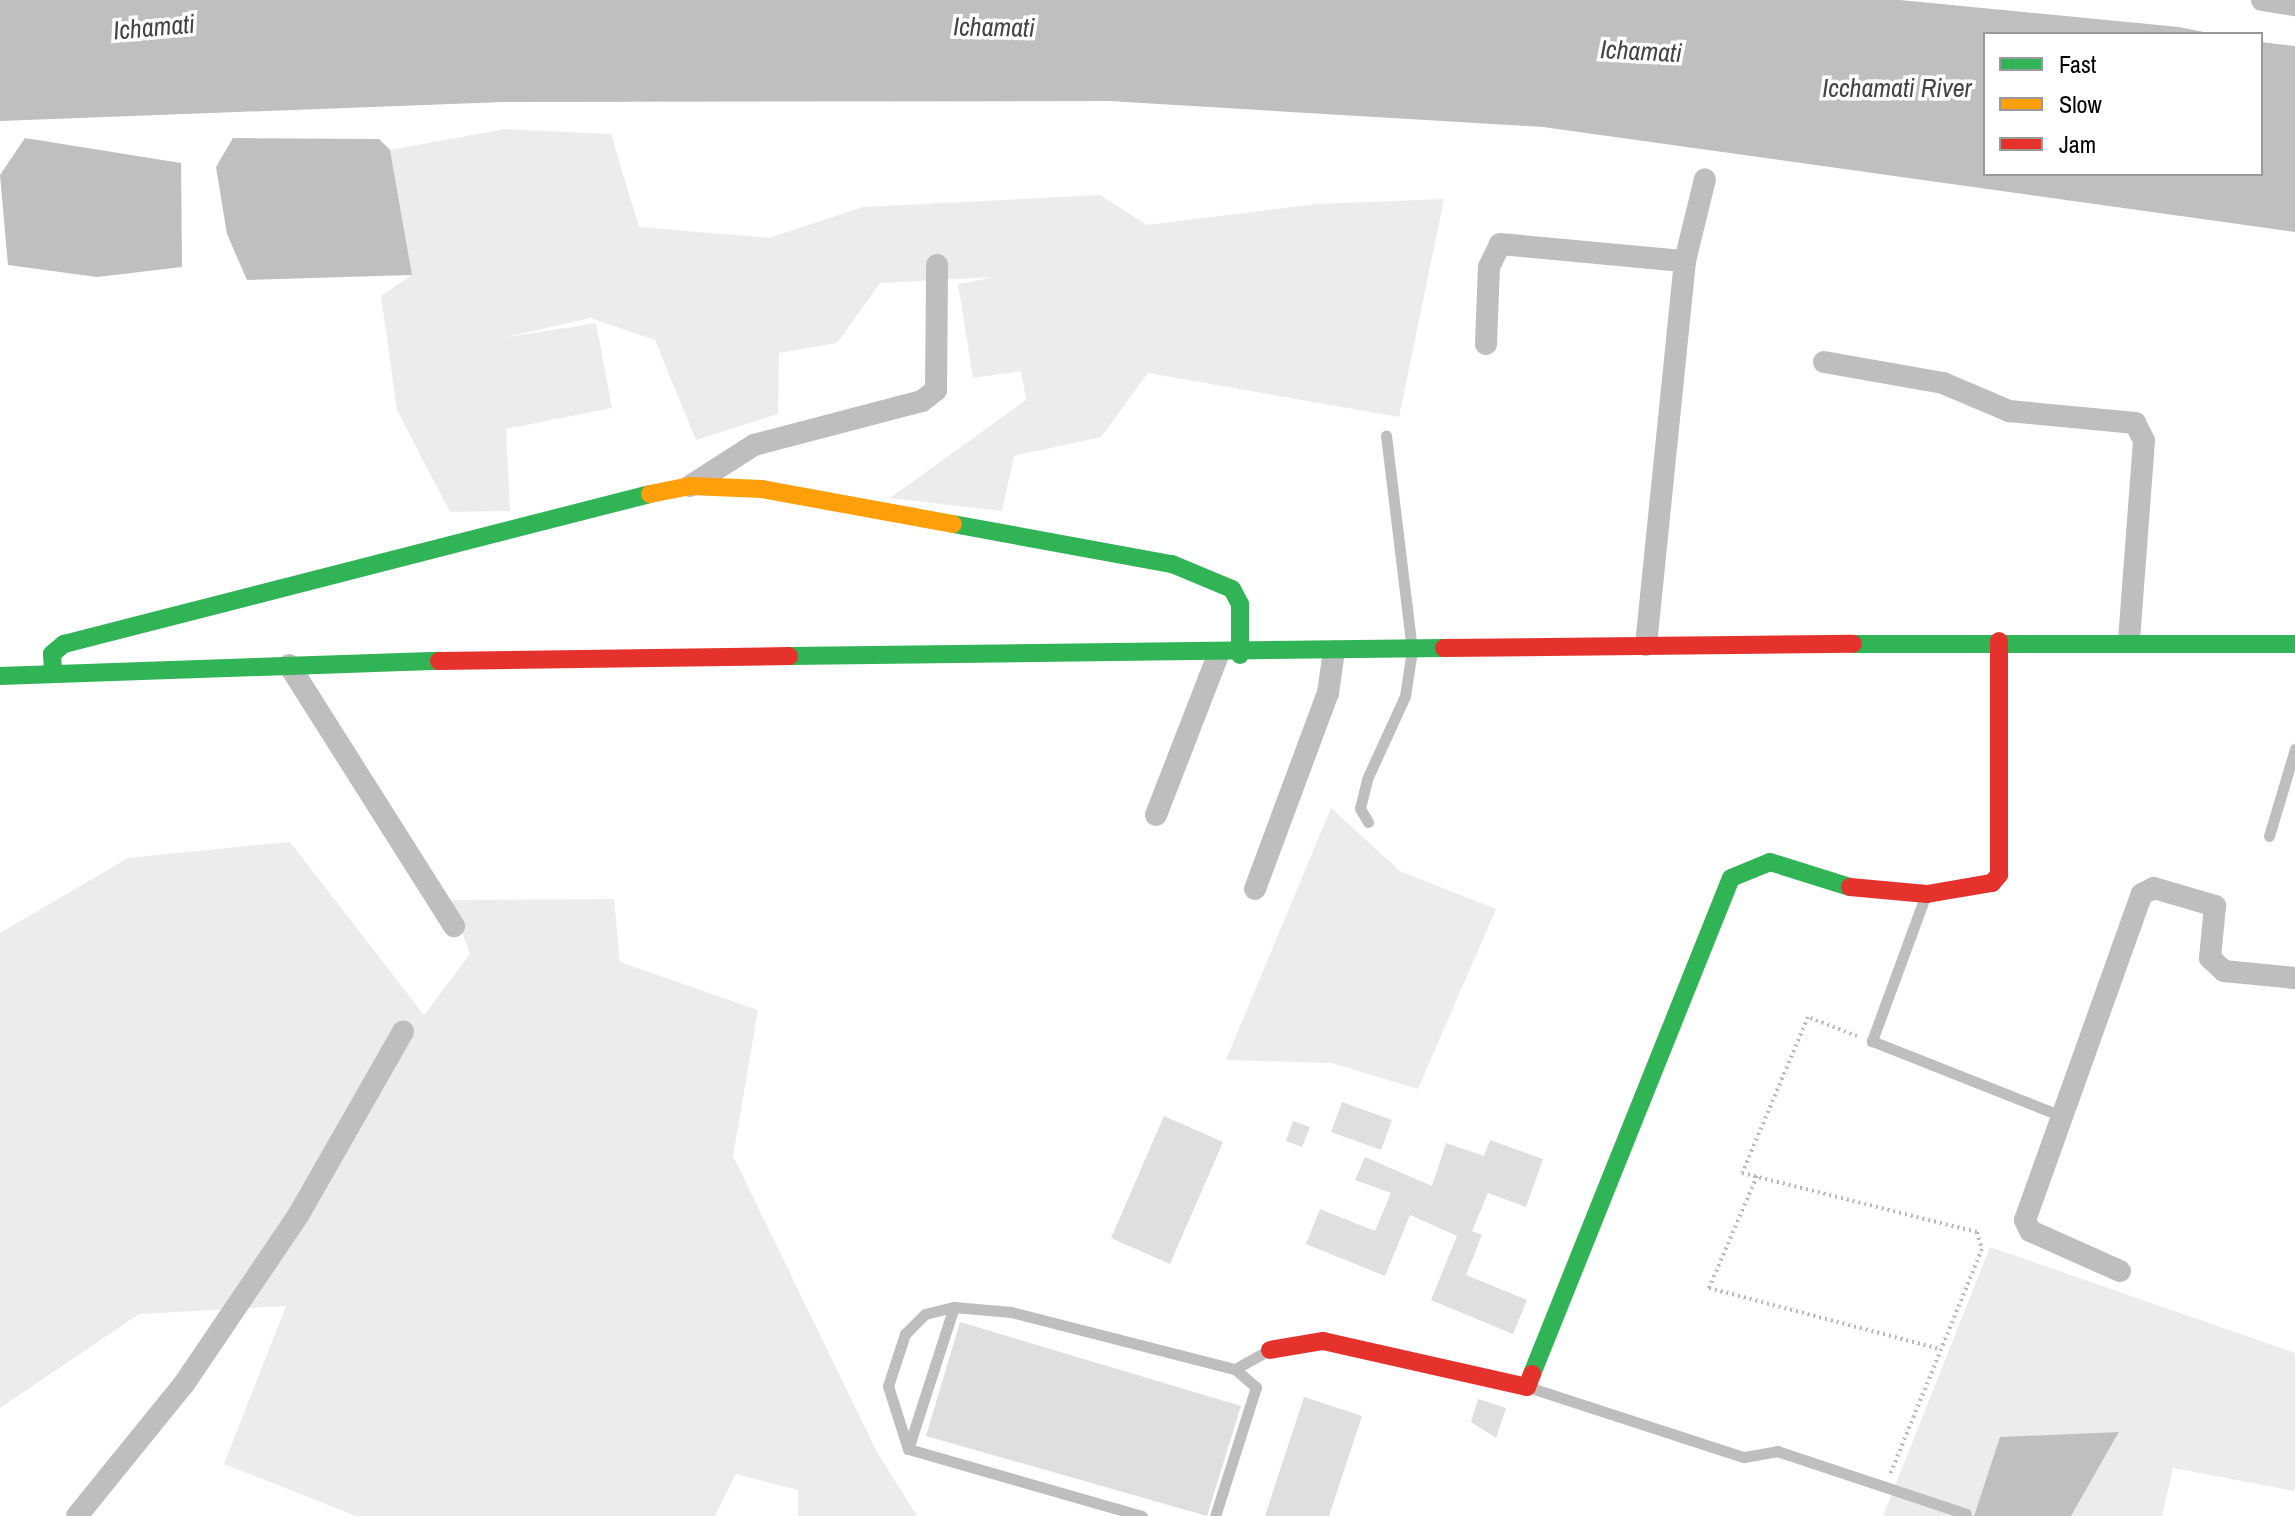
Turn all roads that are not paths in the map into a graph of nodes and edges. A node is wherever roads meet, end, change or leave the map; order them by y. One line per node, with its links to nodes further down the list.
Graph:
1 (2262, 0): 2 (street)
2 (2295, 5)
3 (1705, 179): 4 (street)
4 (1685, 261): 6 (street); 13 (street)
5 (937, 265): 9 (street)
6 (1486, 344)
7 (1824, 362): 11 (street)
8 (1386, 436): 14 (lane)
9 (690, 486): 16 (main road); 18 (main road)
10 (1999, 641): 11 (main road); 13 (main road); 25 (main road)
11 (2129, 641): 12 (main road)
12 (2295, 644)
13 (1646, 645): 14 (main road)
14 (1412, 650): 15 (main road); 22 (lane)
15 (1334, 651): 16 (main road); 24 (street)
16 (1229, 655): 17 (main road); 21 (street)
17 (289, 665): 18 (main road); 26 (street)
18 (53, 672): 19 (main road)
19 (0, 676)
20 (2295, 749): 23 (lane)
21 (1156, 815)
22 (1368, 822)
23 (2269, 836)
24 (1255, 889)
25 (1927, 894): 29 (lane); 34 (main road)
26 (454, 926)
27 (2295, 978): 29 (street)
28 (403, 1032): 37 (street)
29 (2061, 1116): 30 (street)
30 (2120, 1271)
31 (954, 1307): 33 (lane); 35 (lane); 35 (lane)
32 (1270, 1350): 33 (lane); 34 (main road)
33 (1235, 1369): 39 (lane)
34 (1527, 1387): 36 (lane)
35 (908, 1449): 38 (lane)
36 (1966, 1514)
37 (77, 1516)
38 (1142, 1516)
39 (1215, 1516)

